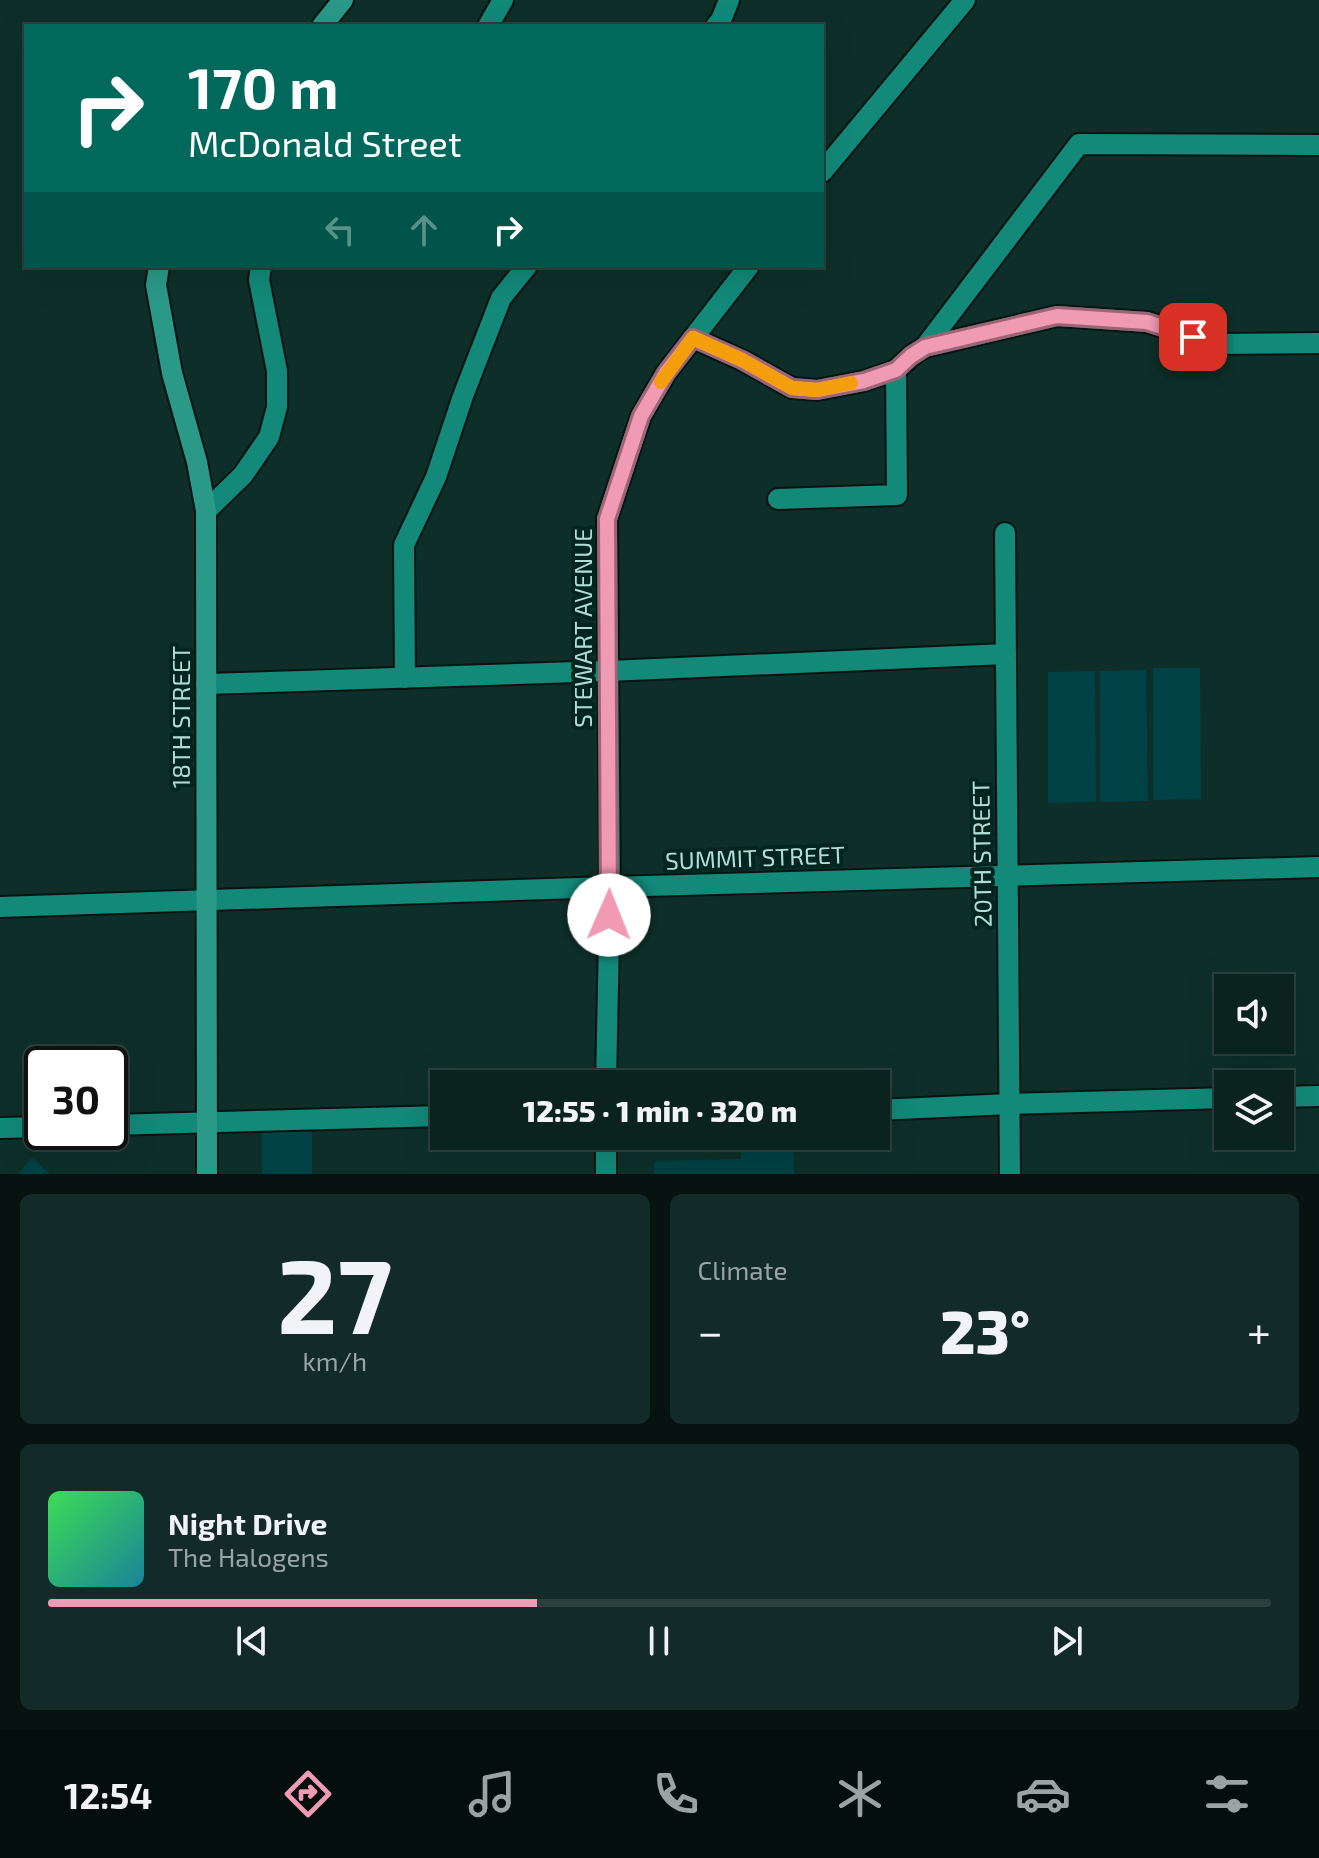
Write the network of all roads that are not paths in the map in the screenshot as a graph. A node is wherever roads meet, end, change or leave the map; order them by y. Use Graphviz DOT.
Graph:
graph roads {
  1 [pos="343,0"];
  2 [pos="503,0"];
  3 [pos="729,0"];
  4 [pos="965,0"];
  5 [pos="324,24"];
  6 [pos="489,24"];
  7 [pos="718,24"];
  8 [pos="1319,145"];
  9 [pos="824,170"];
  10 [pos="159,268"];
  11 [pos="261,268"];
  12 [pos="525,268"];
  13 [pos="747,268"];
  14 [pos="693,338"];
  15 [pos="1319,343"];
  16 [pos="925,347"];
  17 [pos="896,370"];
  18 [pos="778,499"];
  19 [pos="206,511"];
  20 [pos="1005,533"];
  21 [pos="1006,654"];
  22 [pos="608,671"];
  23 [pos="405,678"];
  24 [pos="206,684"];
  25 [pos="1319,867"];
  26 [pos="1007,876"];
  27 [pos="610,887"];
  28 [pos="206,902"];
  29 [pos="0,907"];
  30 [pos="606,1070"];
  31 [pos="1319,1096"];
  32 [pos="1294,1097"];
  33 [pos="1214,1098"];
  34 [pos="1010,1104"];
  35 [pos="890,1109"];
  36 [pos="430,1116"];
  37 [pos="206,1123"];
  38 [pos="128,1125"];
  39 [pos="24,1127"];
  40 [pos="0,1128"];
  41 [pos="606,1150"];
  42 [pos="207,1174"];
  43 [pos="606,1174"];
  44 [pos="1010,1174"];
  1 -- 5 [label="main road"];
  2 -- 6 [label="street"];
  3 -- 7 [label="street"];
  4 -- 9 [label="street"];
  8 -- 16 [label="street"];
  10 -- 19 [label="main road, 18TH STREET"];
  11 -- 19 [label="street"];
  12 -- 23 [label="street"];
  13 -- 14 [label="street, STEWART AVENUE"];
  14 -- 17 [label="street"];
  14 -- 22 [label="street, STEWART AVENUE"];
  15 -- 16 [label="street"];
  16 -- 17 [label="street"];
  17 -- 18 [label="street"];
  19 -- 24 [label="main road, 18TH STREET"];
  20 -- 21 [label="street, 20TH STREET"];
  21 -- 22 [label="street"];
  21 -- 26 [label="street, 20TH STREET"];
  22 -- 23 [label="street"];
  22 -- 27 [label="street, STEWART AVENUE"];
  23 -- 24 [label="street"];
  24 -- 28 [label="main road, 18TH STREET"];
  25 -- 26 [label="street, SUMMIT STREET"];
  26 -- 27 [label="street, SUMMIT STREET"];
  26 -- 34 [label="street, 20TH STREET"];
  27 -- 28 [label="street, SUMMIT STREET"];
  27 -- 30 [label="street, STEWART AVENUE"];
  28 -- 29 [label="street, SUMMIT STREET"];
  28 -- 37 [label="main road, 18TH STREET"];
  31 -- 32 [label="street"];
  33 -- 34 [label="street"];
  34 -- 35 [label="street"];
  34 -- 44 [label="street, 20TH STREET"];
  36 -- 37 [label="street"];
  37 -- 38 [label="street"];
  37 -- 42 [label="main road, 18TH STREET"];
  39 -- 40 [label="street"];
  41 -- 43 [label="street"];
}
